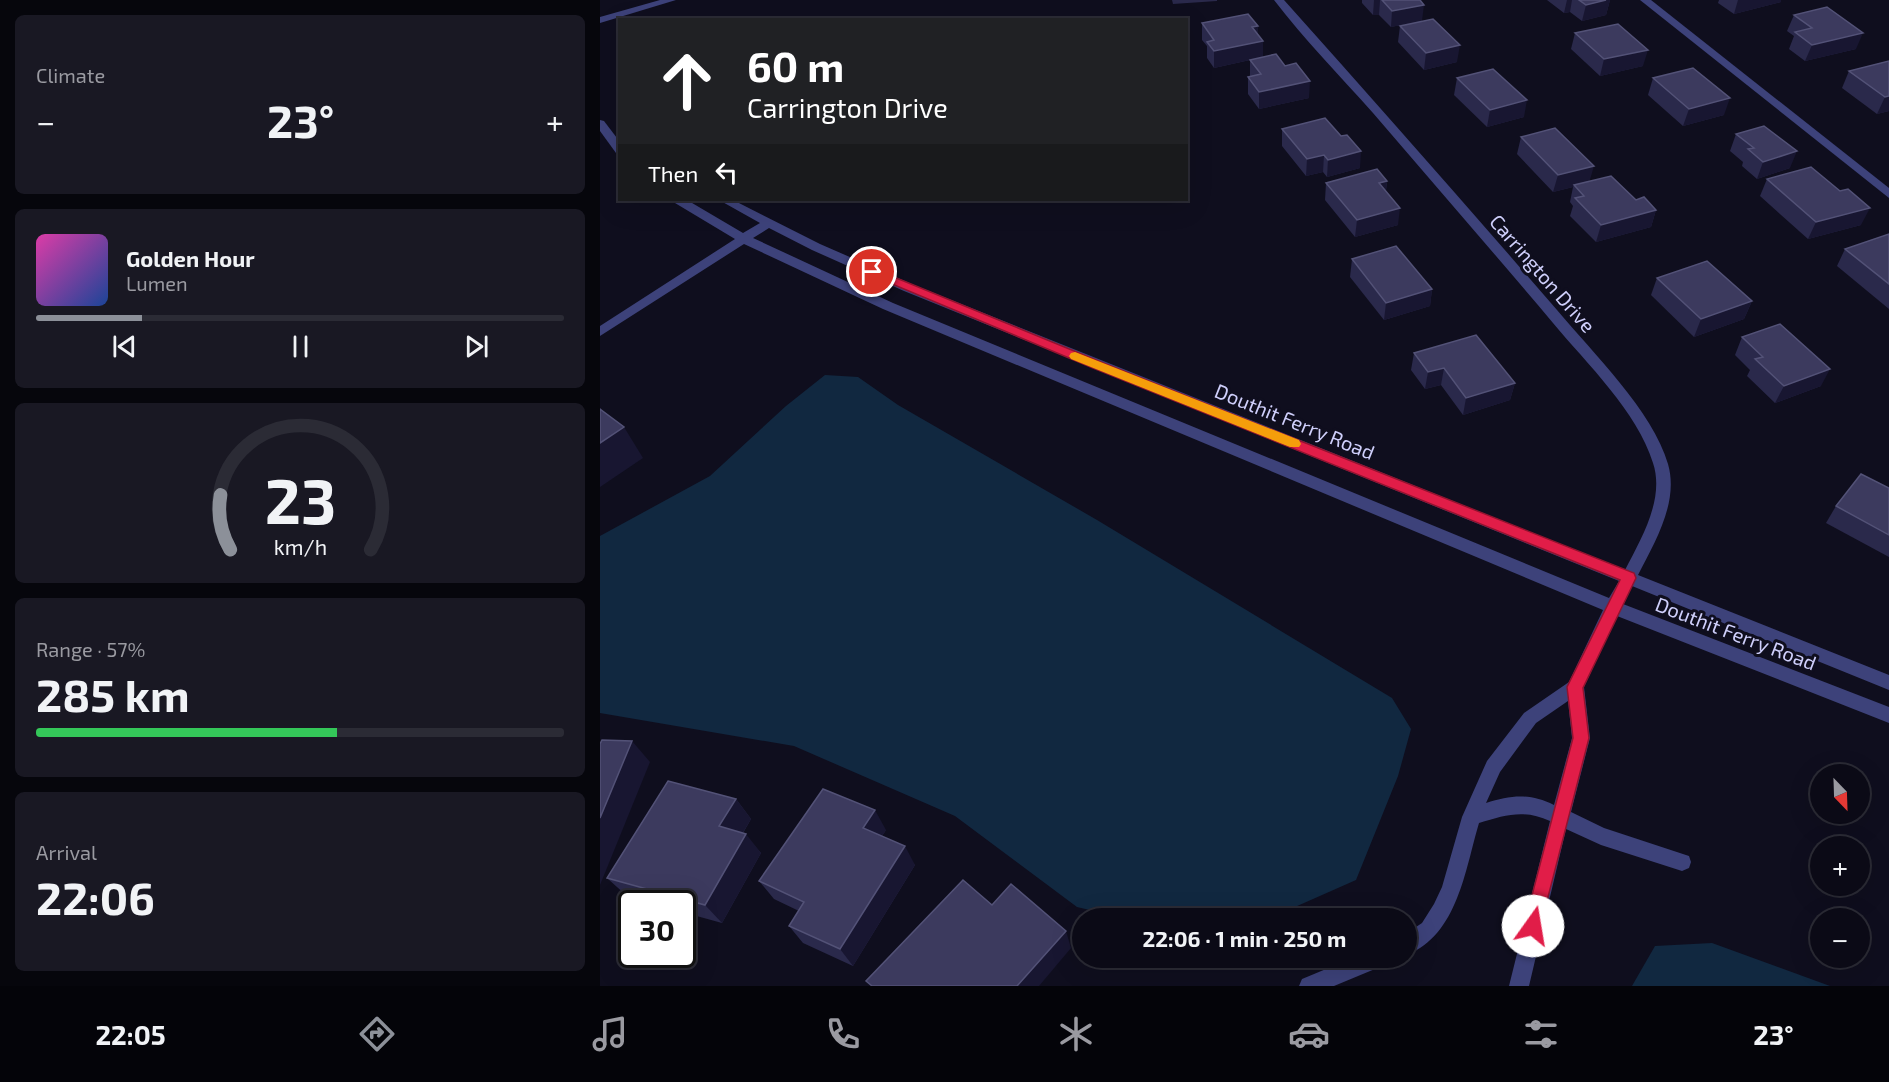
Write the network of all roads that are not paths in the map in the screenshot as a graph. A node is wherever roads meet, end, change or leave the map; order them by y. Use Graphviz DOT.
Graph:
graph roads {
  1 [pos="671,0"];
  2 [pos="1279,0"];
  3 [pos="1645,0"];
  4 [pos="600,20"];
  5 [pos="600,122"];
  6 [pos="618,131"];
  7 [pos="618,148"];
  8 [pos="1889,195"];
  9 [pos="681,201"];
  10 [pos="727,201"];
  11 [pos="768,223"];
  12 [pos="744,238"];
  13 [pos="600,333"];
  14 [pos="1629,578"];
  15 [pos="1613,607"];
  16 [pos="1889,683"];
  17 [pos="1575,687"];
  18 [pos="1889,715"];
  19 [pos="1471,817"];
  20 [pos="1561,818"];
  21 [pos="1683,862"];
  22 [pos="1417,938"];
  23 [pos="1353,968"];
  24 [pos="1309,986"];
  25 [pos="1519,986"];
  1 -- 4 [label="street"];
  2 -- 14 [label="street, Carrington Drive"];
  3 -- 8 [label="street"];
  5 -- 6 [label="street"];
  5 -- 7 [label="street"];
  9 -- 12 [label="street, Douthit Ferry Road"];
  10 -- 11 [label="street, Douthit Ferry Road"];
  11 -- 12 [label="street"];
  11 -- 14 [label="street, Douthit Ferry Road"];
  12 -- 13 [label="street"];
  12 -- 15 [label="street, Douthit Ferry Road"];
  14 -- 15 [label="street, Carrington Drive"];
  14 -- 16 [label="street, Douthit Ferry Road"];
  15 -- 17 [label="street, Carrington Drive"];
  15 -- 18 [label="street, Douthit Ferry Road"];
  17 -- 19 [label="street"];
  17 -- 20 [label="street"];
  19 -- 20 [label="street"];
  19 -- 22 [label="street"];
  20 -- 21 [label="street"];
  20 -- 25 [label="street"];
  23 -- 24 [label="street"];
}
